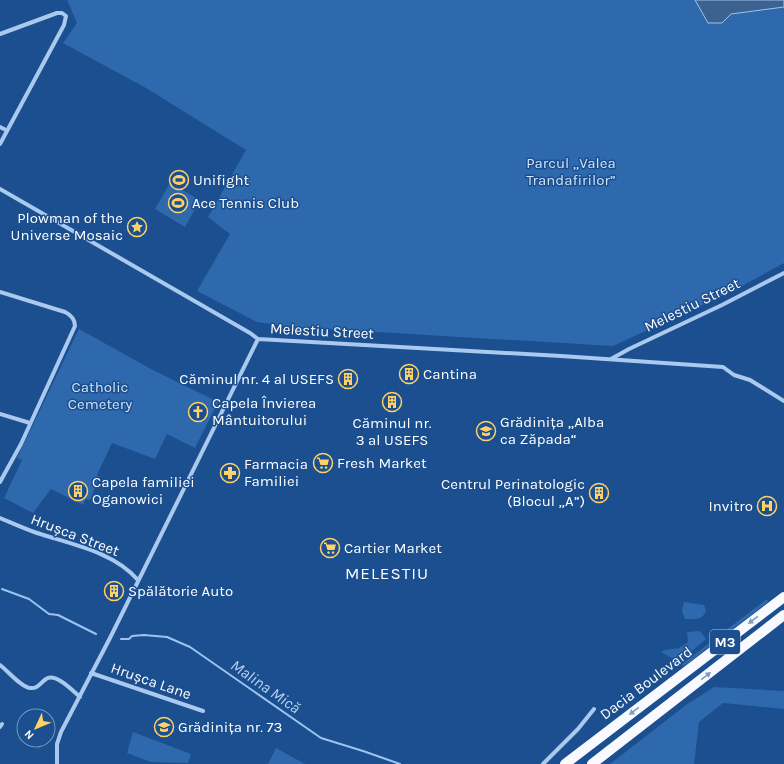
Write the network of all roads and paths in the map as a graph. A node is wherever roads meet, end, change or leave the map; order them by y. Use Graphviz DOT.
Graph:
graph roads {
  1 [pos="0,34"];
  2 [pos="0,127"];
  3 [pos="6,130"];
  4 [pos="0,144"];
  5 [pos="0,189"];
  6 [pos="784,273"];
  7 [pos="0,292"];
  8 [pos="258,339"];
  9 [pos="611,360"];
  10 [pos="784,401"];
  11 [pos="0,414"];
  12 [pos="30,423"];
  13 [pos="0,482"];
  14 [pos="0,518"];
  15 [pos="138,580"];
  16 [pos="784,597"];
  17 [pos="784,615"];
  18 [pos="1,666"];
  19 [pos="91,673"];
  20 [pos="80,697"];
  21 [pos="594,709"];
  22 [pos="203,711"];
  23 [pos="57,764"];
  24 [pos="543,764"];
  25 [pos="565,764"];
  26 [pos="592,764"];
  1 -- 3 [label="street"];
  2 -- 3 [label="street"];
  3 -- 4 [label="street"];
  5 -- 8 [label="street, Melestiu Street"];
  6 -- 9 [label="street, Melestiu Street"];
  7 -- 12 [label="street"];
  8 -- 9 [label="street, Melestiu Street"];
  8 -- 15 [label="street"];
  9 -- 10 [label="street, Melestiu Street"];
  11 -- 12 [label="street"];
  12 -- 13 [label="street"];
  14 -- 15 [label="street, Hrușca Street"];
  15 -- 19 [label="street"];
  16 -- 25 [label="highway, Dacia Boulevard / M3, one-way"];
  26 -- 17 [label="highway, Dacia Boulevard / M3, one-way"];
  18 -- 20 [label="street"];
  19 -- 20 [label="street"];
  19 -- 22 [label="street, Hrușca Lane"];
  20 -- 23 [label="street"];
  21 -- 24 [label="street"];
}
